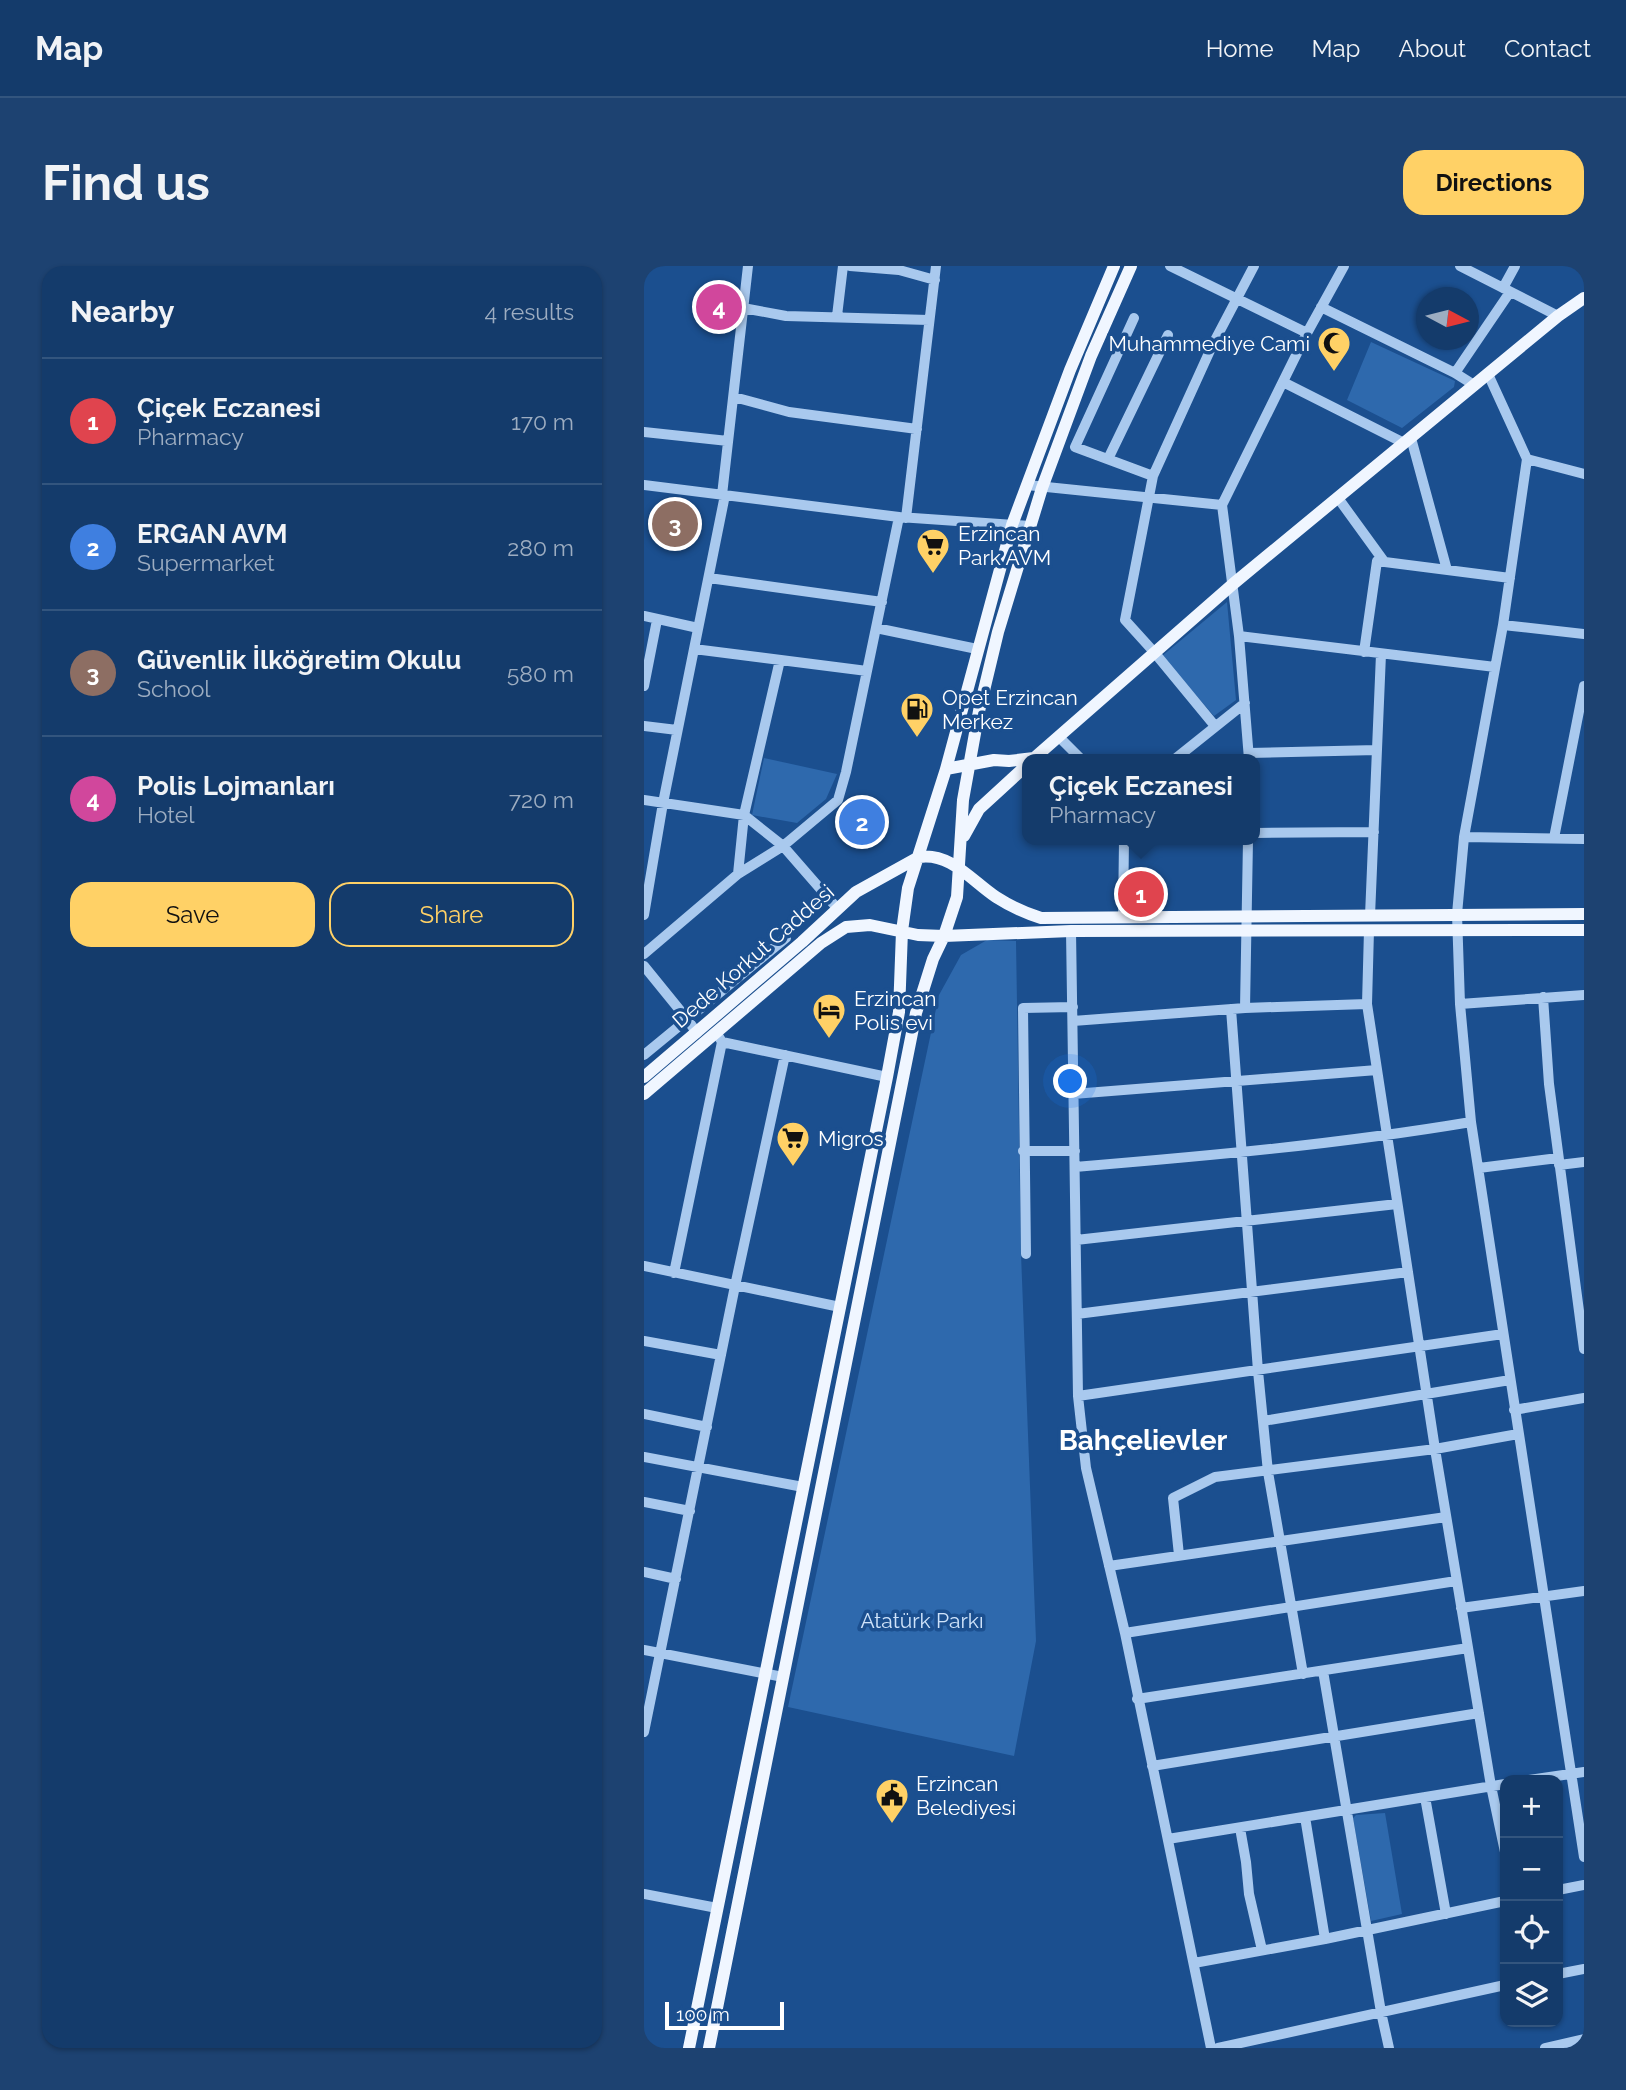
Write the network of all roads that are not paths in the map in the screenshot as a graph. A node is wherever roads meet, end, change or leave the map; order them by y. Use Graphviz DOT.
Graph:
graph roads {
  1 [pos="748,266"];
  2 [pos="843,266"];
  3 [pos="850,266"];
  4 [pos="936,266"];
  5 [pos="1114,266"];
  6 [pos="1131,266"];
  7 [pos="1170,266"];
  8 [pos="1254,266"];
  9 [pos="1344,266"];
  10 [pos="1460,266"];
  11 [pos="1515,266"];
  12 [pos="1477,270"];
  13 [pos="934,280"];
  14 [pos="1507,290"];
  15 [pos="1237,299"];
  16 [pos="1582,303"];
  17 [pos="743,307"];
  18 [pos="1321,307"];
  19 [pos="837,316"];
  20 [pos="1558,316"];
  21 [pos="1134,318"];
  22 [pos="929,320"];
  23 [pos="1307,333"];
  24 [pos="1168,335"];
  25 [pos="1455,373"];
  26 [pos="1488,373"];
  27 [pos="1283,382"];
  28 [pos="1474,385"];
  29 [pos="733,397"];
  30 [pos="917,429"];
  31 [pos="644,432"];
  32 [pos="1408,440"];
  33 [pos="728,442"];
  34 [pos="1527,459"];
  35 [pos="1108,460"];
  36 [pos="1584,474"];
  37 [pos="1153,476"];
  38 [pos="644,485"];
  39 [pos="1027,485"];
  40 [pos="1042,488"];
  41 [pos="724,495"];
  42 [pos="1148,496"];
  43 [pos="1338,498"];
  44 [pos="1222,505"];
  45 [pos="903,517"];
  46 [pos="1012,525"];
  47 [pos="1030,526"];
  48 [pos="1383,560"];
  49 [pos="1447,570"];
  50 [pos="709,578"];
  51 [pos="1510,578"];
  52 [pos="1233,584"];
  53 [pos="882,602"];
  54 [pos="644,616"];
  55 [pos="657,620"];
  56 [pos="1503,625"];
  57 [pos="698,628"];
  58 [pos="876,628"];
  59 [pos="1584,634"];
  60 [pos="1239,636"];
  61 [pos="694,649"];
  62 [pos="977,649"];
  63 [pos="1154,652"];
  64 [pos="1364,652"];
  65 [pos="1381,654"];
  66 [pos="780,660"];
  67 [pos="1496,667"];
  68 [pos="867,671"];
  69 [pos="644,686"];
  70 [pos="1584,687"];
  71 [pos="1245,703"];
  72 [pos="644,726"];
  73 [pos="1215,726"];
  74 [pos="677,730"];
  75 [pos="1059,737"];
  76 [pos="1377,750"];
  77 [pos="1040,754"];
  78 [pos="1076,754"];
  79 [pos="1181,754"];
  80 [pos="1249,754"];
  81 [pos="1260,755"];
  82 [pos="1022,761"];
  83 [pos="969,763"];
  84 [pos="946,769"];
  85 [pos="1022,770"];
  86 [pos="644,800"];
  87 [pos="663,803"];
  88 [pos="744,815"];
  89 [pos="1374,832"];
  90 [pos="1260,833"];
  91 [pos="1464,837"];
  92 [pos="1554,838"];
  93 [pos="1584,838"];
  94 [pos="962,839"];
  95 [pos="1124,845"];
  96 [pos="1248,845"];
  97 [pos="783,846"];
  98 [pos="919,857"];
  99 [pos="959,869"];
  100 [pos="738,874"];
  101 [pos="646,889"];
  102 [pos="837,908"];
  103 [pos="1457,914"];
  104 [pos="1584,914"];
  105 [pos="644,915"];
  106 [pos="1370,916"];
  107 [pos="1123,918"];
  108 [pos="1248,918"];
  109 [pos="1369,930"];
  110 [pos="1584,930"];
  111 [pos="902,931"];
  112 [pos="1071,931"];
  113 [pos="1457,931"];
  114 [pos="1247,932"];
  115 [pos="944,936"];
  116 [pos="786,938"];
  117 [pos="644,954"];
  118 [pos="644,966"];
  119 [pos="1584,995"];
  120 [pos="1543,998"];
  121 [pos="1367,1004"];
  122 [pos="1460,1004"];
  123 [pos="1073,1007"];
  124 [pos="1245,1008"];
  125 [pos="1231,1009"];
  126 [pos="687,1018"];
  127 [pos="1073,1021"];
  128 [pos="697,1033"];
  129 [pos="720,1038"];
  130 [pos="644,1055"];
  131 [pos="785,1055"];
  132 [pos="1377,1070"];
  133 [pos="644,1077"];
  134 [pos="887,1077"];
  135 [pos="1237,1082"];
  136 [pos="644,1094"];
  137 [pos="1073,1094"];
  138 [pos="1471,1122"];
  139 [pos="1387,1136"];
  140 [pos="1023,1151"];
  141 [pos="1075,1152"];
  142 [pos="1242,1153"];
  143 [pos="1559,1161"];
  144 [pos="1584,1162"];
  145 [pos="1075,1167"];
  146 [pos="1479,1168"];
  147 [pos="1397,1204"];
  148 [pos="1248,1221"];
  149 [pos="1076,1240"];
  150 [pos="1026,1254"];
  151 [pos="644,1266"];
  152 [pos="1408,1272"];
  153 [pos="674,1273"];
  154 [pos="735,1286"];
  155 [pos="1252,1292"];
  156 [pos="840,1307"];
  157 [pos="1077,1314"];
  158 [pos="1503,1334"];
  159 [pos="644,1341"];
  160 [pos="1583,1343"];
  161 [pos="1419,1345"];
  162 [pos="722,1355"];
  163 [pos="1258,1371"];
  164 [pos="1510,1380"];
  165 [pos="1426,1395"];
  166 [pos="1078,1396"];
  167 [pos="1584,1398"];
  168 [pos="1514,1410"];
  169 [pos="644,1414"];
  170 [pos="1263,1421"];
  171 [pos="707,1427"];
  172 [pos="1518,1434"];
  173 [pos="1434,1449"];
  174 [pos="644,1457"];
  175 [pos="699,1468"];
  176 [pos="1268,1472"];
  177 [pos="803,1487"];
  178 [pos="644,1502"];
  179 [pos="690,1511"];
  180 [pos="1446,1517"];
  181 [pos="1281,1541"];
  182 [pos="1179,1555"];
  183 [pos="1109,1566"];
  184 [pos="644,1572"];
  185 [pos="676,1579"];
  186 [pos="1456,1581"];
  187 [pos="1584,1591"];
  188 [pos="1544,1597"];
  189 [pos="1292,1606"];
  190 [pos="1461,1608"];
  191 [pos="1125,1633"];
  192 [pos="1468,1648"];
  193 [pos="644,1650"];
  194 [pos="661,1654"];
  195 [pos="1324,1671"];
  196 [pos="765,1673"];
  197 [pos="1303,1674"];
  198 [pos="783,1677"];
  199 [pos="1138,1699"];
  200 [pos="1479,1713"];
  201 [pos="644,1732"];
  202 [pos="1335,1735"];
  203 [pos="1152,1766"];
  204 [pos="1584,1772"];
  205 [pos="1571,1774"];
  206 [pos="1563,1775"];
  207 [pos="1500,1785"];
  208 [pos="1491,1786"];
  209 [pos="1425,1797"];
  210 [pos="1346,1811"];
  211 [pos="1305,1817"];
  212 [pos="1240,1828"];
  213 [pos="1502,1838"];
  214 [pos="1167,1839"];
  215 [pos="1584,1857"];
  216 [pos="1584,1885"];
  217 [pos="1563,1890"];
  218 [pos="644,1894"];
  219 [pos="1500,1902"];
  220 [pos="717,1908"];
  221 [pos="1446,1914"];
  222 [pos="1367,1930"];
  223 [pos="1325,1939"];
  224 [pos="1262,1950"];
  225 [pos="1195,1963"];
  226 [pos="1584,1969"];
  227 [pos="1563,1973"];
  228 [pos="1500,1986"];
  229 [pos="1381,2012"];
  230 [pos="1584,2039"];
  231 [pos="1261,2043"];
  232 [pos="689,2048"];
  233 [pos="709,2048"];
  234 [pos="1211,2048"];
  235 [pos="1218,2048"];
  236 [pos="1390,2048"];
  237 [pos="1545,2048"];
  1 -- 17 [label="street"];
  2 -- 19 [label="street"];
  3 -- 13 [label="street"];
  4 -- 13 [label="street"];
  5 -- 39 [label="main road"];
  6 -- 40 [label="main road"];
  7 -- 15 [label="street"];
  8 -- 15 [label="street"];
  9 -- 18 [label="street"];
  10 -- 12 [label="street"];
  11 -- 14 [label="street"];
  12 -- 14 [label="street"];
  13 -- 22 [label="street"];
  14 -- 20 [label="street"];
  14 -- 25 [label="street"];
  15 -- 23 [label="street"];
  15 -- 37 [label="street"];
  16 -- 20 [label="main road"];
  17 -- 19 [label="street"];
  17 -- 29 [label="street"];
  18 -- 23 [label="street"];
  18 -- 25 [label="street"];
  19 -- 22 [label="street"];
  20 -- 26 [label="main road"];
  21 -- 35 [label="street"];
  22 -- 30 [label="street"];
  23 -- 27 [label="street"];
  24 -- 35 [label="street"];
  25 -- 28 [label="street"];
  26 -- 28 [label="main road"];
  26 -- 34 [label="street"];
  27 -- 32 [label="street"];
  27 -- 44 [label="street"];
  28 -- 32 [label="main road"];
  29 -- 30 [label="street"];
  29 -- 33 [label="street"];
  30 -- 45 [label="street"];
  31 -- 33 [label="street"];
  32 -- 43 [label="main road"];
  32 -- 49 [label="street"];
  33 -- 41 [label="street"];
  34 -- 36 [label="street"];
  34 -- 51 [label="street"];
  35 -- 37 [label="street"];
  37 -- 42 [label="street"];
  38 -- 41 [label="street"];
  39 -- 40 [label="street"];
  39 -- 46 [label="main road"];
  40 -- 42 [label="street"];
  40 -- 47 [label="main road"];
  41 -- 45 [label="street"];
  41 -- 50 [label="street"];
  42 -- 44 [label="street"];
  42 -- 63 [label="street"];
  43 -- 48 [label="street"];
  43 -- 52 [label="main road"];
  44 -- 52 [label="street"];
  45 -- 46 [label="street"];
  45 -- 53 [label="street"];
  46 -- 47 [label="street"];
  46 -- 62 [label="main road"];
  47 -- 83 [label="main road"];
  48 -- 49 [label="street"];
  48 -- 64 [label="street"];
  49 -- 51 [label="street"];
  50 -- 53 [label="street"];
  50 -- 57 [label="street"];
  51 -- 56 [label="street"];
  52 -- 60 [label="street"];
  52 -- 63 [label="main road"];
  53 -- 58 [label="street"];
  54 -- 55 [label="street"];
  55 -- 57 [label="street"];
  55 -- 69 [label="street"];
  56 -- 59 [label="street"];
  56 -- 67 [label="street"];
  57 -- 61 [label="street"];
  58 -- 62 [label="street"];
  58 -- 68 [label="street"];
  60 -- 64 [label="street"];
  60 -- 71 [label="street"];
  61 -- 66 [label="street"];
  61 -- 74 [label="street"];
  62 -- 84 [label="main road"];
  63 -- 73 [label="street"];
  63 -- 75 [label="main road"];
  64 -- 65 [label="street"];
  65 -- 67 [label="street"];
  65 -- 76 [label="street"];
  66 -- 68 [label="street"];
  66 -- 88 [label="street"];
  67 -- 91 [label="street"];
  68 -- 97 [label="street"];
  70 -- 92 [label="street"];
  71 -- 73 [label="street"];
  71 -- 80 [label="street"];
  72 -- 74 [label="street"];
  73 -- 79 [label="street"];
  74 -- 87 [label="street"];
  75 -- 77 [label="main road"];
  75 -- 78 [label="street"];
  76 -- 81 [label="street"];
  76 -- 89 [label="street"];
  82 -- 83 [label="main road"];
  83 -- 84 [label="main road"];
  83 -- 94 [label="main road"];
  84 -- 98 [label="main road"];
  85 -- 94 [label="main road"];
  86 -- 87 [label="street"];
  87 -- 88 [label="street"];
  87 -- 101 [label="street"];
  88 -- 97 [label="street"];
  88 -- 100 [label="street"];
  89 -- 90 [label="street"];
  89 -- 106 [label="street"];
  91 -- 92 [label="street"];
  91 -- 103 [label="street"];
  92 -- 93 [label="street"];
  94 -- 99 [label="main road"];
  95 -- 107 [label="street"];
  96 -- 108 [label="street"];
  97 -- 100 [label="street"];
  97 -- 102 [label="street"];
  98 -- 99 [label="main road"];
  98 -- 102 [label="main road, Dede Korkut Caddesi"];
  98 -- 111 [label="main road"];
  99 -- 107 [label="main road"];
  99 -- 115 [label="main road"];
  100 -- 117 [label="street"];
  101 -- 105 [label="street"];
  102 -- 128 [label="main road, Dede Korkut Caddesi"];
  103 -- 104 [label="main road"];
  103 -- 106 [label="main road"];
  103 -- 113 [label="street"];
  106 -- 108 [label="main road"];
  107 -- 108 [label="main road"];
  108 -- 114 [label="street"];
  109 -- 113 [label="main road, Dede Korkut Caddesi"];
  109 -- 114 [label="main road, Dede Korkut Caddesi"];
  109 -- 121 [label="street"];
  110 -- 113 [label="main road, Dede Korkut Caddesi"];
  111 -- 115 [label="main road, Dede Korkut Caddesi"];
  111 -- 129 [label="main road, Dede Korkut Caddesi"];
  111 -- 134 [label="main road"];
  112 -- 114 [label="main road, Dede Korkut Caddesi"];
  112 -- 115 [label="main road, Dede Korkut Caddesi"];
  112 -- 123 [label="street"];
  113 -- 122 [label="street"];
  114 -- 124 [label="street"];
  115 -- 198 [label="main road"];
  116 -- 126 [label="street"];
  118 -- 126 [label="street"];
  119 -- 120 [label="street"];
  120 -- 122 [label="street"];
  120 -- 143 [label="street"];
  121 -- 124 [label="street"];
  121 -- 132 [label="street"];
  122 -- 138 [label="street"];
  123 -- 127 [label="street"];
  123 -- 140 [label="street"];
  124 -- 125 [label="street"];
  125 -- 127 [label="street"];
  125 -- 135 [label="street"];
  126 -- 128 [label="street"];
  126 -- 130 [label="street"];
  127 -- 137 [label="street"];
  128 -- 133 [label="main road, Dede Korkut Caddesi"];
  129 -- 131 [label="street"];
  129 -- 136 [label="main road, Dede Korkut Caddesi"];
  129 -- 153 [label="street"];
  131 -- 134 [label="street"];
  131 -- 154 [label="street"];
  132 -- 135 [label="street"];
  132 -- 139 [label="street"];
  134 -- 156 [label="main road"];
  135 -- 137 [label="street"];
  135 -- 142 [label="street"];
  137 -- 141 [label="street"];
  138 -- 139 [label="street"];
  138 -- 146 [label="street"];
  139 -- 142 [label="street"];
  139 -- 147 [label="street"];
  140 -- 141 [label="street"];
  140 -- 150 [label="street"];
  141 -- 145 [label="street"];
  142 -- 145 [label="street"];
  142 -- 148 [label="street"];
  143 -- 144 [label="street"];
  143 -- 146 [label="street"];
  143 -- 160 [label="street"];
  145 -- 149 [label="street"];
  146 -- 158 [label="street"];
  147 -- 148 [label="street"];
  147 -- 152 [label="street"];
  148 -- 149 [label="street"];
  148 -- 155 [label="street"];
  149 -- 157 [label="street"];
  151 -- 153 [label="street"];
  152 -- 155 [label="street"];
  152 -- 161 [label="street"];
  153 -- 154 [label="street"];
  154 -- 156 [label="street"];
  154 -- 162 [label="street"];
  155 -- 157 [label="street"];
  155 -- 163 [label="street"];
  156 -- 177 [label="main road"];
  157 -- 166 [label="street"];
  158 -- 161 [label="street"];
  158 -- 164 [label="street"];
  159 -- 162 [label="street"];
  161 -- 163 [label="street"];
  161 -- 165 [label="street"];
  162 -- 171 [label="street"];
  163 -- 166 [label="street"];
  163 -- 170 [label="street"];
  164 -- 165 [label="street"];
  164 -- 168 [label="street"];
  165 -- 170 [label="street"];
  165 -- 173 [label="street"];
  166 -- 183 [label="street"];
  167 -- 168 [label="street"];
  168 -- 172 [label="street"];
  169 -- 171 [label="street"];
  170 -- 176 [label="street"];
  171 -- 175 [label="street"];
  172 -- 173 [label="street"];
  172 -- 188 [label="street"];
  173 -- 176 [label="street"];
  173 -- 180 [label="street"];
  174 -- 175 [label="street"];
  175 -- 177 [label="street"];
  175 -- 179 [label="street"];
  176 -- 181 [label="street"];
  176 -- 182 [label="street"];
  177 -- 196 [label="main road"];
  178 -- 179 [label="street"];
  179 -- 185 [label="street"];
  180 -- 181 [label="street"];
  180 -- 186 [label="street"];
  181 -- 182 [label="street"];
  181 -- 189 [label="street"];
  182 -- 183 [label="street"];
  183 -- 191 [label="street"];
  184 -- 185 [label="street"];
  185 -- 194 [label="street"];
  186 -- 189 [label="street"];
  186 -- 190 [label="street"];
  187 -- 188 [label="street"];
  188 -- 190 [label="street"];
  188 -- 205 [label="street"];
  189 -- 191 [label="street"];
  189 -- 197 [label="street"];
  190 -- 192 [label="street"];
  191 -- 199 [label="street"];
  192 -- 195 [label="street"];
  192 -- 200 [label="street"];
  193 -- 194 [label="street"];
  194 -- 196 [label="street"];
  194 -- 201 [label="street"];
  195 -- 197 [label="street"];
  195 -- 202 [label="street"];
  196 -- 198 [label="street"];
  196 -- 220 [label="main road"];
  197 -- 199 [label="street"];
  198 -- 233 [label="main road"];
  199 -- 203 [label="street"];
  200 -- 202 [label="street"];
  200 -- 208 [label="street"];
  202 -- 203 [label="street"];
  202 -- 210 [label="street"];
  203 -- 214 [label="street"];
  204 -- 205 [label="street"];
  205 -- 206 [label="street"];
  205 -- 215 [label="street"];
  207 -- 208 [label="street"];
  208 -- 209 [label="street"];
  208 -- 213 [label="street"];
  209 -- 210 [label="street"];
  209 -- 221 [label="street"];
  210 -- 211 [label="street"];
  210 -- 222 [label="street"];
  211 -- 212 [label="street"];
  211 -- 223 [label="street"];
  212 -- 214 [label="street"];
  212 -- 224 [label="street"];
  214 -- 225 [label="street"];
  216 -- 217 [label="street"];
  218 -- 220 [label="street"];
  219 -- 221 [label="street"];
  220 -- 232 [label="main road"];
  221 -- 222 [label="street"];
  222 -- 223 [label="street"];
  222 -- 229 [label="street"];
  223 -- 224 [label="street"];
  224 -- 225 [label="street"];
  225 -- 234 [label="street"];
  226 -- 227 [label="street"];
  228 -- 229 [label="street"];
  229 -- 231 [label="street"];
  229 -- 236 [label="street"];
  230 -- 237 [label="street"];
  231 -- 235 [label="street"];
}
